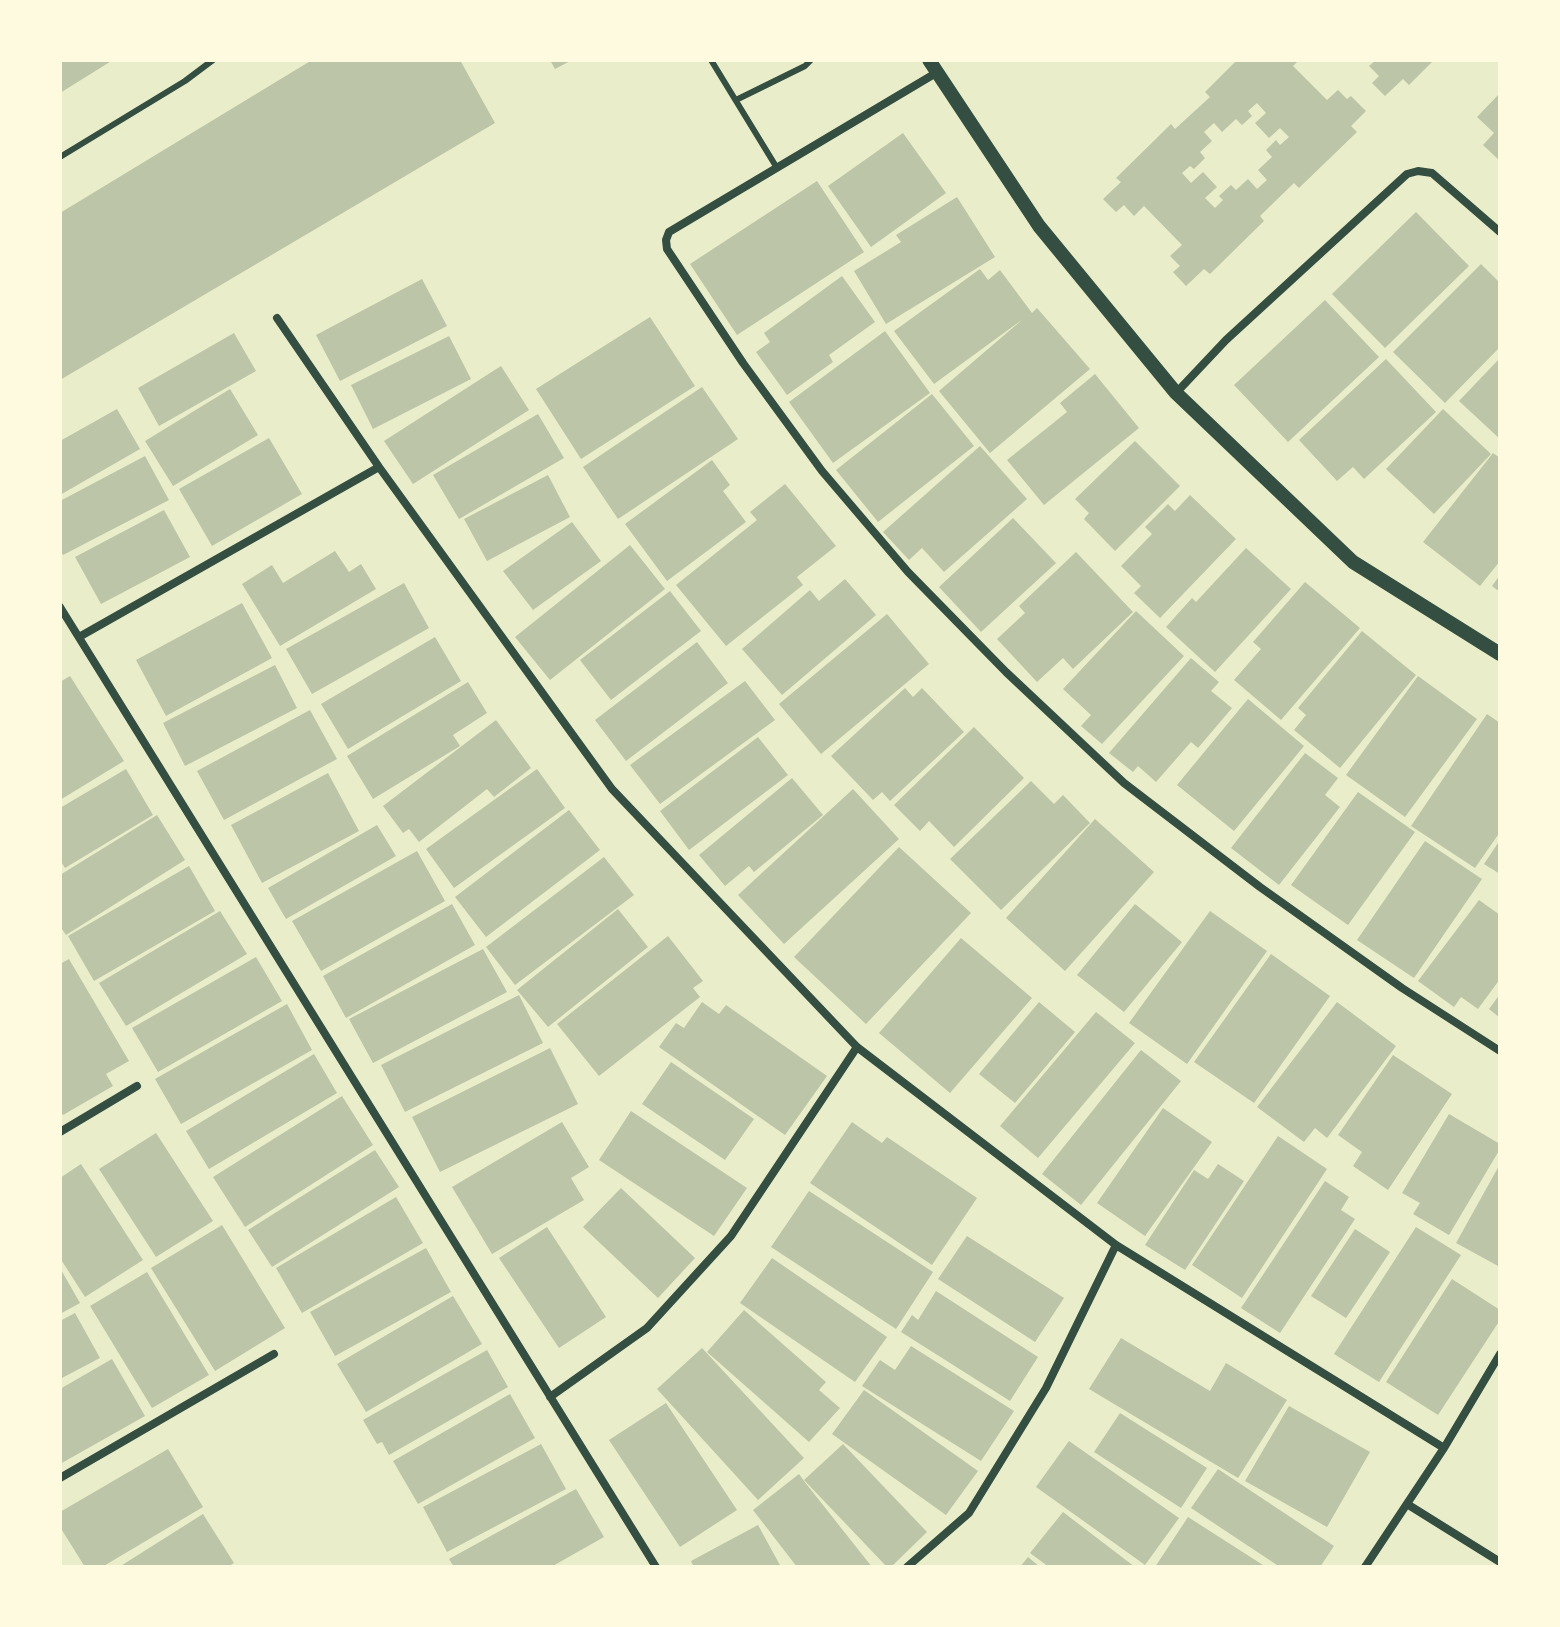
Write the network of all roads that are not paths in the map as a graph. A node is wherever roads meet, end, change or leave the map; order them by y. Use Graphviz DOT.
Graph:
graph roads {
  1 [pos="213,60"];
  2 [pos="711,60"];
  3 [pos="811,60"];
  4 [pos="933,66"];
  5 [pos="736,100"];
  6 [pos="60,157"];
  7 [pos="777,168"];
  8 [pos="1500,232"];
  9 [pos="277,318"];
  10 [pos="1176,393"];
  11 [pos="379,467"];
  12 [pos="60,607"];
  13 [pos="79,637"];
  14 [pos="1500,654"];
  15 [pos="857,1047"];
  16 [pos="1500,1051"];
  17 [pos="137,1086"];
  18 [pos="60,1132"];
  19 [pos="1116,1245"];
  20 [pos="274,1354"];
  21 [pos="1500,1354"];
  22 [pos="550,1397"];
  23 [pos="1444,1448"];
  24 [pos="60,1478"];
  25 [pos="1407,1504"];
  26 [pos="1500,1562"];
  27 [pos="656,1567"];
  28 [pos="907,1567"];
  29 [pos="1365,1567"];
  1 -- 6 [label="lane"];
  2 -- 5 [label="lane"];
  3 -- 5 [label="lane"];
  4 -- 7 [label="street"];
  4 -- 10 [label="street"];
  5 -- 7 [label="lane"];
  7 -- 16 [label="street"];
  8 -- 10 [label="street"];
  9 -- 11 [label="street"];
  10 -- 14 [label="street"];
  11 -- 13 [label="street"];
  11 -- 15 [label="street"];
  12 -- 13 [label="street"];
  13 -- 22 [label="street"];
  15 -- 19 [label="street"];
  15 -- 22 [label="street"];
  17 -- 18 [label="street"];
  19 -- 23 [label="street"];
  19 -- 28 [label="street"];
  20 -- 24 [label="street"];
  21 -- 23 [label="street"];
  22 -- 27 [label="street"];
  23 -- 25 [label="street"];
  25 -- 26 [label="street"];
  25 -- 29 [label="street"];
}
